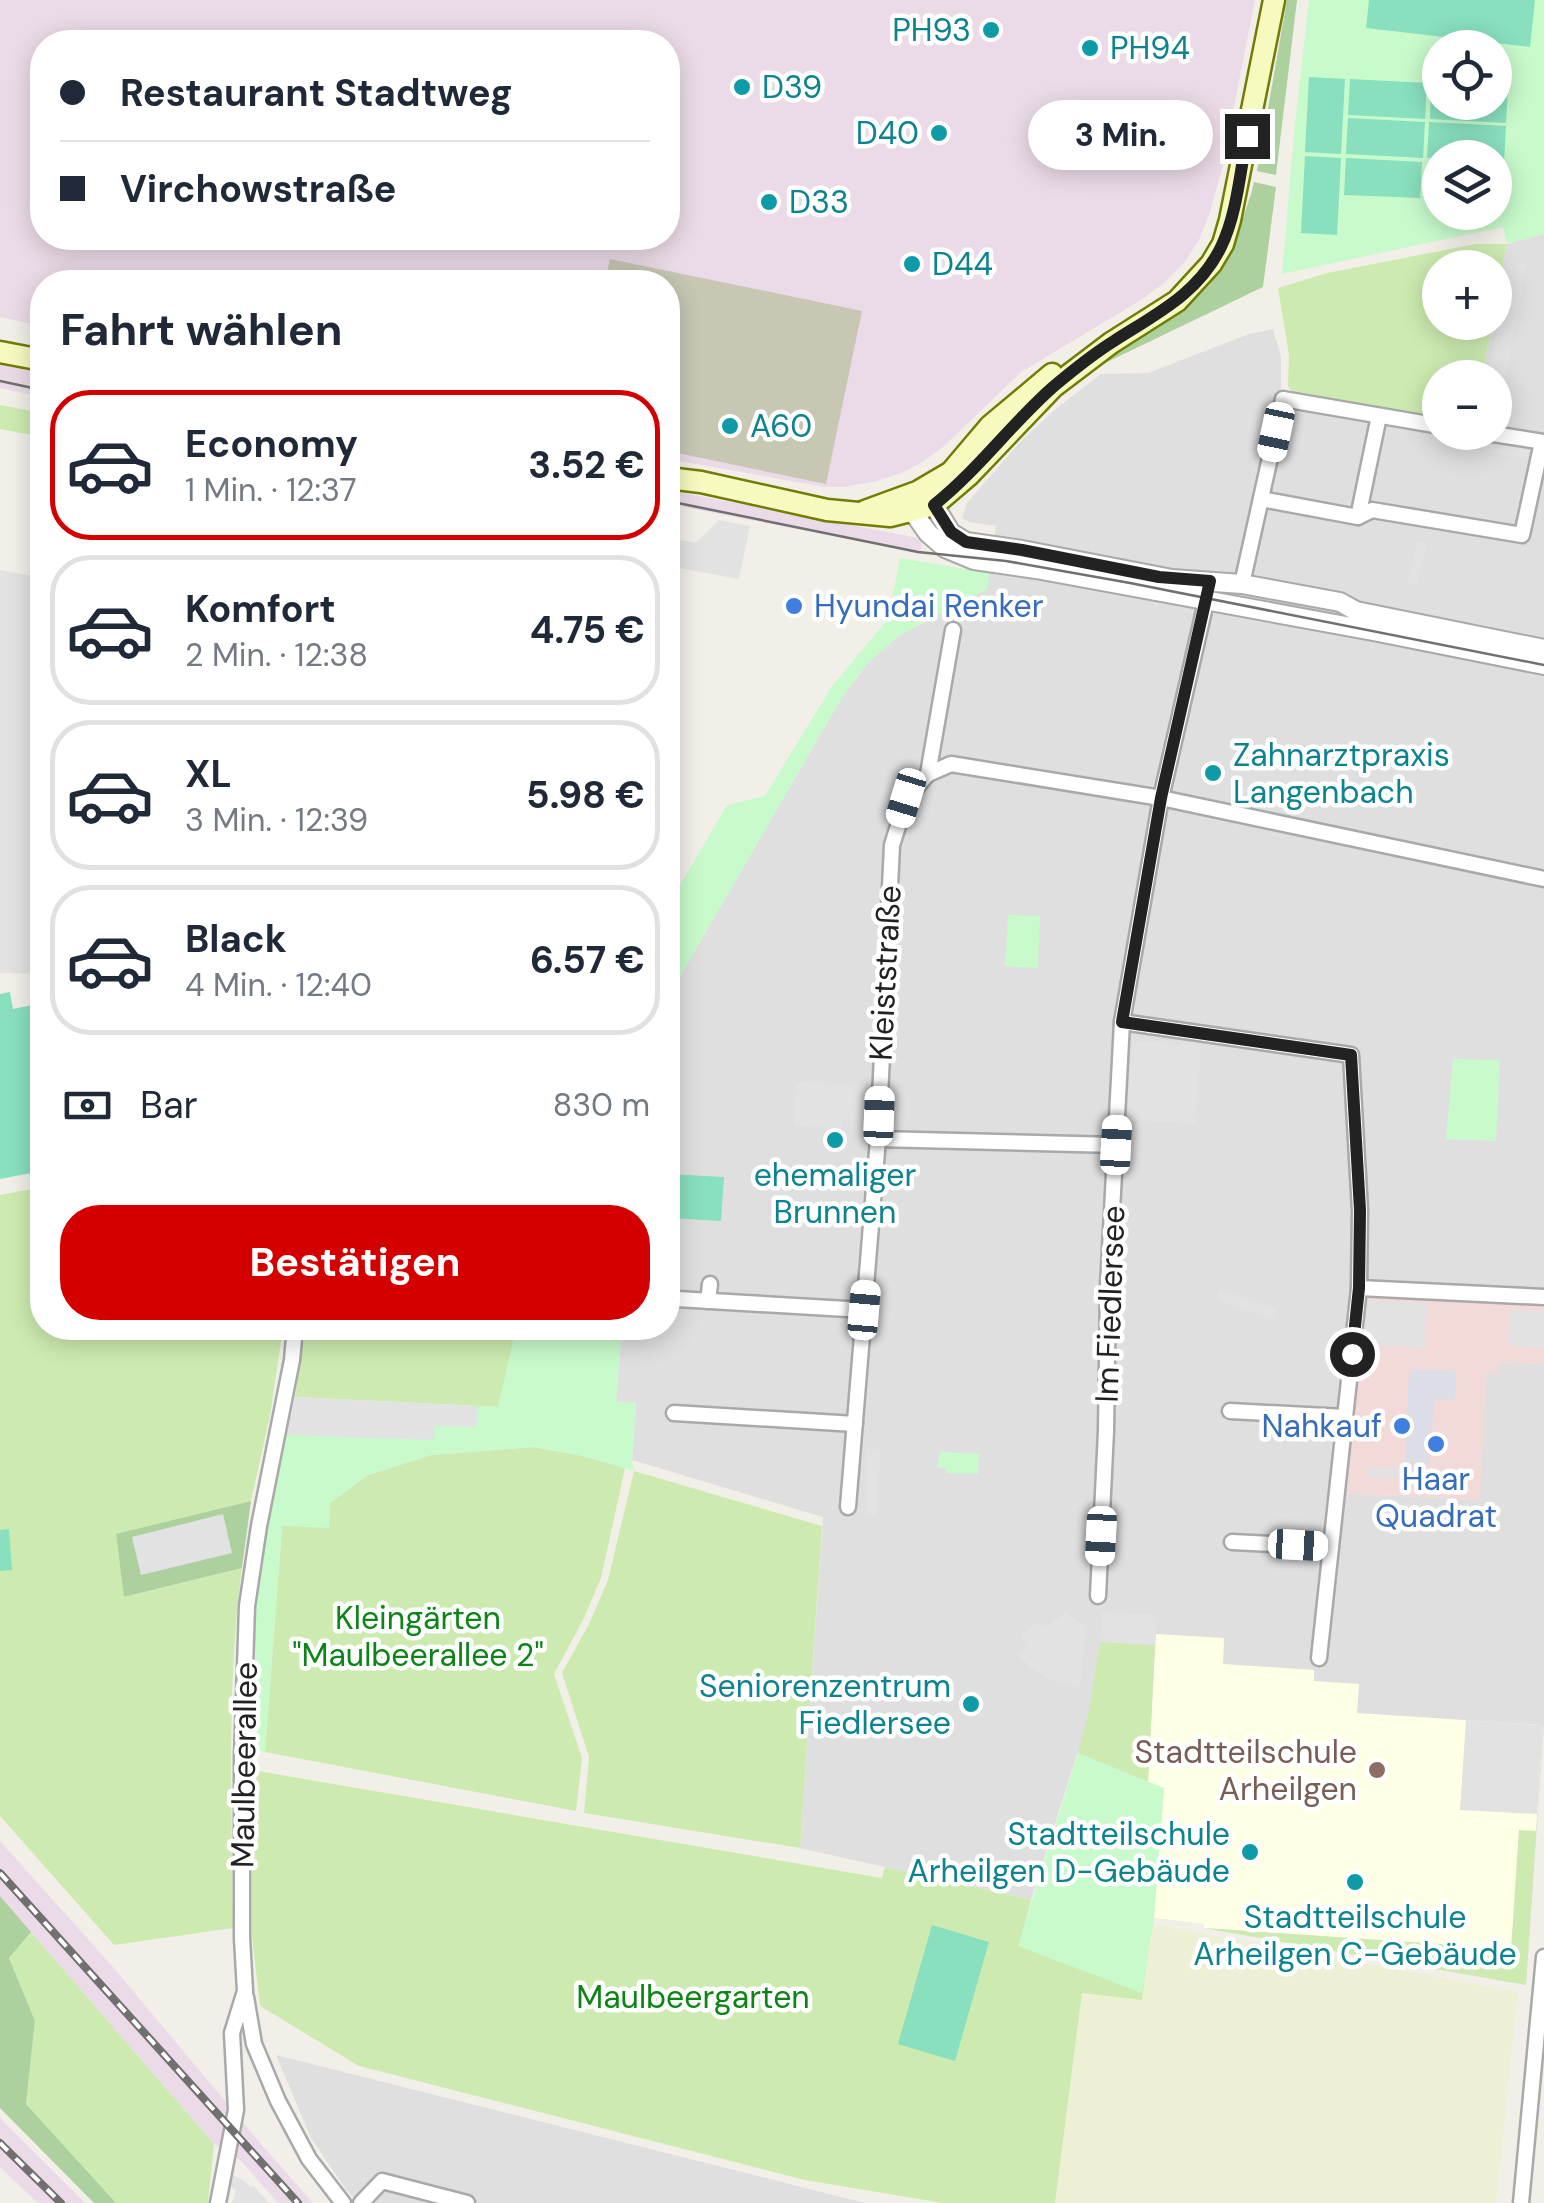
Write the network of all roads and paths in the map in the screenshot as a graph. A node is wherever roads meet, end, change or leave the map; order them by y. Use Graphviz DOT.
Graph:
graph roads {
  1 [pos="1274,0"];
  2 [pos="0,352"];
  3 [pos="30,358"];
  4 [pos="1379,416"];
  5 [pos="1422,423"];
  6 [pos="1512,437"];
  7 [pos="1543,442"];
  8 [pos="680,480"];
  9 [pos="1261,500"];
  10 [pos="921,503"];
  11 [pos="1358,517"];
  12 [pos="1210,581"];
  13 [pos="1242,584"];
  14 [pos="1206,602"];
  15 [pos="953,630"];
  16 [pos="1544,649"];
  17 [pos="1544,665"];
  18 [pos="928,774"];
  19 [pos="1161,798"];
  20 [pos="1544,879"];
  21 [pos="1122,1022"];
  22 [pos="878,1139"];
  23 [pos="1116,1145"];
  24 [pos="710,1284"];
  25 [pos="1359,1288"];
  26 [pos="1544,1297"];
  27 [pos="680,1299"];
  28 [pos="708,1300"];
  29 [pos="864,1310"];
  30 [pos="294,1340"];
  31 [pos="1230,1412"];
  32 [pos="674,1413"];
  33 [pos="1345,1416"];
  34 [pos="854,1424"];
  35 [pos="848,1507"];
  36 [pos="1232,1542"];
  37 [pos="1331,1547"];
  38 [pos="1098,1596"];
  39 [pos="1319,1658"];
  40 [pos="1544,1956"];
  41 [pos="245,1991"];
  42 [pos="218,2203"];
  43 [pos="343,2203"];
  44 [pos="360,2203"];
  45 [pos="467,2203"];
  46 [pos="1521,2203"];
  1 -- 10 [label="main road"];
  2 -- 3 [label="main road"];
  4 -- 5 [label="street"];
  4 -- 9 [label="street"];
  4 -- 11 [label="street"];
  6 -- 7 [label="street"];
  7 -- 11 [label="street"];
  8 -- 10 [label="main road"];
  9 -- 11 [label="street"];
  9 -- 13 [label="street"];
  10 -- 12 [label="street"];
  10 -- 14 [label="street"];
  12 -- 13 [label="street"];
  12 -- 14 [label="street"];
  13 -- 16 [label="street"];
  14 -- 17 [label="street"];
  14 -- 19 [label="street, Im Fiedlersee"];
  15 -- 18 [label="street, Kleiststraße"];
  18 -- 19 [label="street"];
  18 -- 22 [label="street, Kleiststraße"];
  19 -- 20 [label="street"];
  19 -- 21 [label="street, Im Fiedlersee"];
  21 -- 23 [label="street, Im Fiedlersee"];
  21 -- 25 [label="street"];
  22 -- 23 [label="street"];
  22 -- 29 [label="street, Kleiststraße"];
  23 -- 38 [label="street, Im Fiedlersee"];
  24 -- 28 [label="street"];
  25 -- 26 [label="street"];
  25 -- 33 [label="street"];
  27 -- 28 [label="street"];
  28 -- 29 [label="street"];
  29 -- 34 [label="street, Kleiststraße"];
  30 -- 41 [label="street, Maulbeerallee"];
  31 -- 33 [label="street"];
  32 -- 34 [label="street"];
  33 -- 37 [label="street"];
  34 -- 35 [label="street, Kleiststraße"];
  36 -- 37 [label="street"];
  37 -- 39 [label="street"];
  40 -- 46 [label="street"];
  41 -- 42 [label="street, Maulbeerallee"];
  41 -- 43 [label="street"];
  44 -- 45 [label="street"];
}
